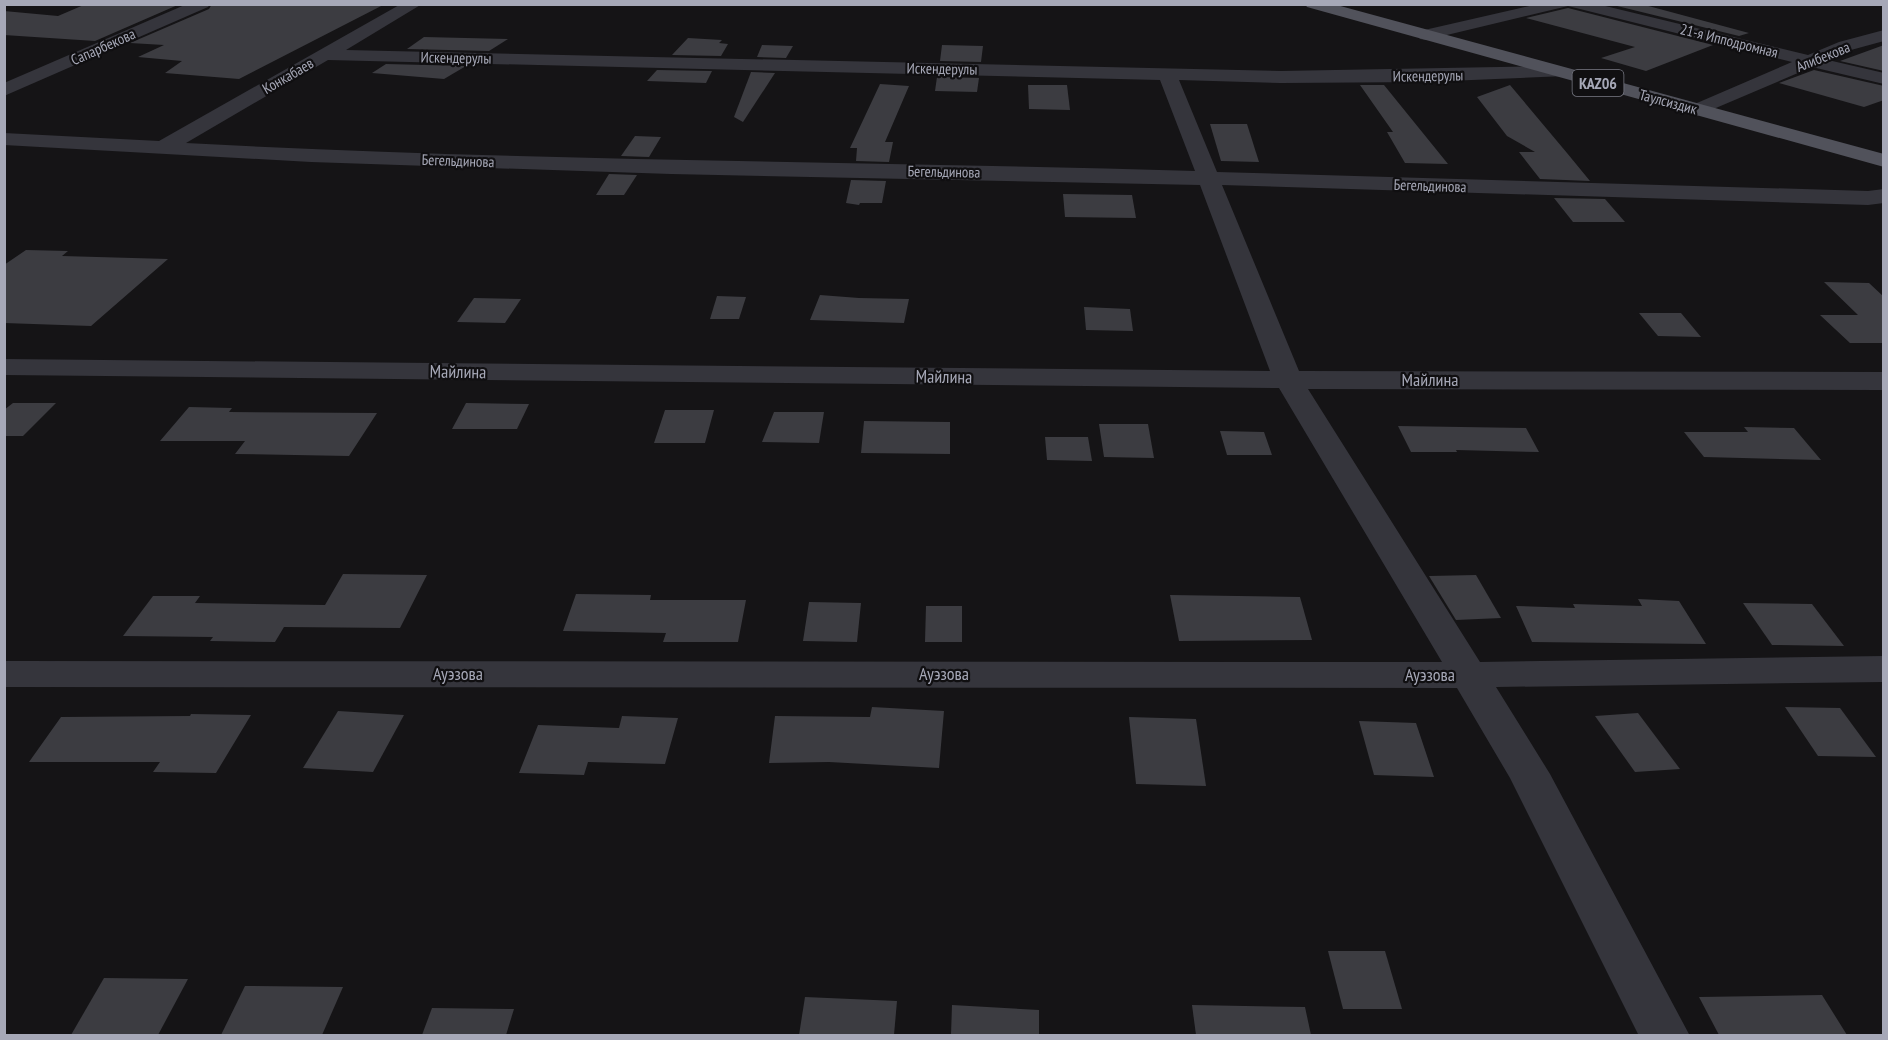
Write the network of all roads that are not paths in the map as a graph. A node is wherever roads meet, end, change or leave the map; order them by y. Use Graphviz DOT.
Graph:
graph roads {
  1 [pos="202,4"];
  2 [pos="414,4"];
  3 [pos="1313,4"];
  4 [pos="1562,4"];
  5 [pos="1575,4"];
  6 [pos="1884,34"];
  7 [pos="1426,35"];
  8 [pos="325,55"];
  9 [pos="1811,61"];
  10 [pos="1558,72"];
  11 [pos="1167,74"];
  12 [pos="1884,79"];
  13 [pos="4,90"];
  14 [pos="1697,110"];
  15 [pos="4,139"];
  16 [pos="162,148"];
  17 [pos="1884,161"];
  18 [pos="1208,178"];
  19 [pos="1884,196"];
  20 [pos="4,367"];
  21 [pos="1288,380"];
  22 [pos="1884,381"];
  23 [pos="1884,669"];
  24 [pos="4,674"];
  25 [pos="1469,675"];
  26 [pos="1665,1035"];
  1 -- 13 [label="street, Сапарбекова"];
  2 -- 8 [label="street, Конкабаев"];
  3 -- 7 [label="main road, Таулсиздик / KAZ06"];
  4 -- 7 [label="street"];
  5 -- 9 [label="street, 21-я Ипподромная"];
  6 -- 9 [label="street, Алибекова"];
  7 -- 10 [label="main road, Таулсиздик / KAZ06"];
  8 -- 11 [label="street, Искендерулы"];
  8 -- 16 [label="street, Конкабаев"];
  9 -- 12 [label="street, 21-я Ипподромная"];
  9 -- 14 [label="street, Алибекова"];
  10 -- 11 [label="street, Искендерулы"];
  10 -- 14 [label="main road, Таулсиздик / KAZ06"];
  11 -- 18 [label="street"];
  14 -- 17 [label="main road, Таулсиздик / KAZ06"];
  15 -- 16 [label="street, Бегельдинова"];
  16 -- 18 [label="street, Бегельдинова"];
  18 -- 19 [label="street, Бегельдинова"];
  18 -- 21 [label="street"];
  20 -- 21 [label="street, Майлина"];
  21 -- 22 [label="street, Майлина"];
  21 -- 25 [label="street"];
  23 -- 25 [label="street, Ауэзова"];
  24 -- 25 [label="street, Ауэзова"];
  25 -- 26 [label="street"];
}
